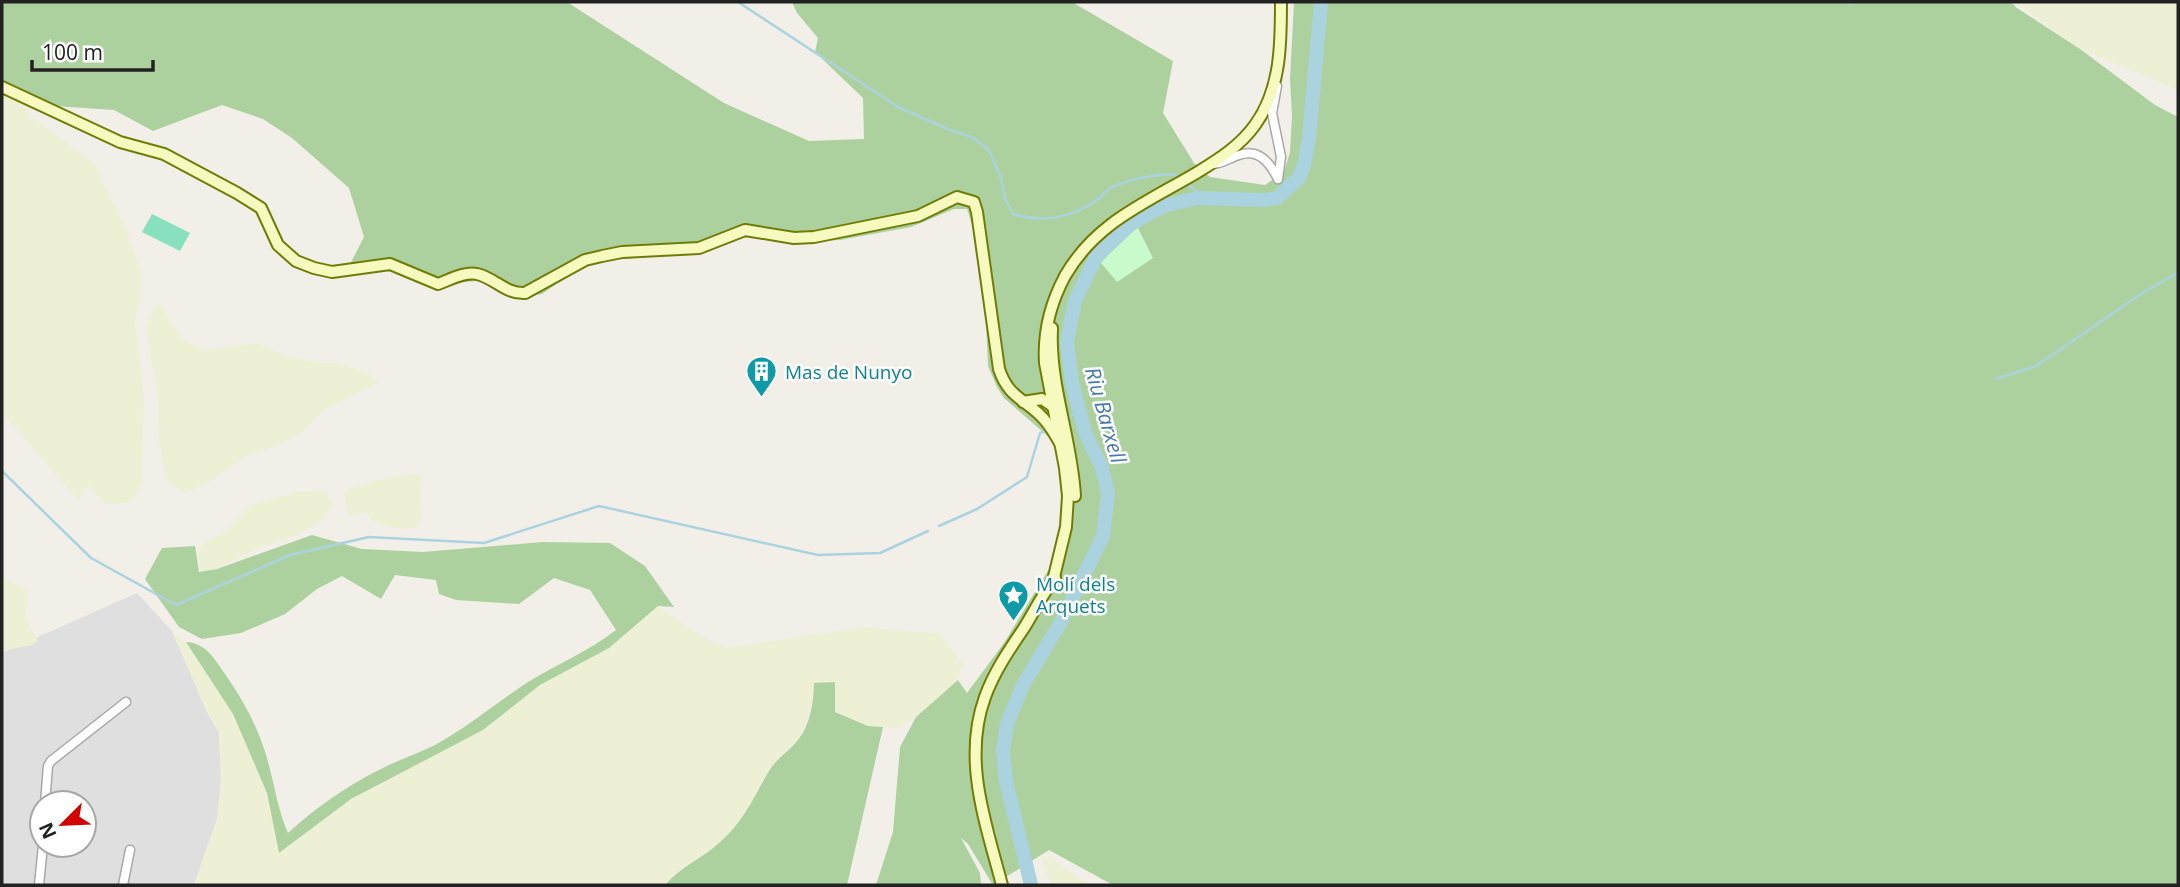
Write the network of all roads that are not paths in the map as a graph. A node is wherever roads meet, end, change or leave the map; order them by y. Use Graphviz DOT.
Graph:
graph roads {
  1 [pos="1282,2"];
  2 [pos="1276,74"];
  3 [pos="2,87"];
  4 [pos="1281,156"];
  5 [pos="1265,159"];
  6 [pos="1210,164"];
  7 [pos="1055,298"];
  8 [pos="1053,369"];
  9 [pos="1048,385"];
  10 [pos="1042,399"];
  11 [pos="1023,402"];
  12 [pos="1053,406"];
  13 [pos="1038,412"];
  14 [pos="1064,440"];
  15 [pos="126,702"];
  16 [pos="46,789"];
  17 [pos="130,850"];
  18 [pos="42,859"];
  19 [pos="39,885"];
  20 [pos="123,885"];
  21 [pos="1002,885"];
  1 -- 2 [label="street"];
  2 -- 4 [label="street"];
  2 -- 6 [label="street"];
  3 -- 11 [label="street"];
  4 -- 5 [label="street"];
  4 -- 5 [label="street"];
  5 -- 6 [label="street"];
  6 -- 7 [label="street"];
  7 -- 8 [label="street"];
  7 -- 9 [label="street"];
  8 -- 12 [label="street"];
  8 -- 14 [label="street"];
  9 -- 10 [label="street"];
  9 -- 12 [label="street"];
  10 -- 11 [label="street"];
  10 -- 12 [label="street"];
  11 -- 13 [label="street"];
  12 -- 13 [label="street"];
  12 -- 14 [label="street"];
  13 -- 14 [label="street"];
  14 -- 21 [label="street"];
  15 -- 16 [label="street"];
  17 -- 20 [label="street"];
  18 -- 19 [label="street"];
}
